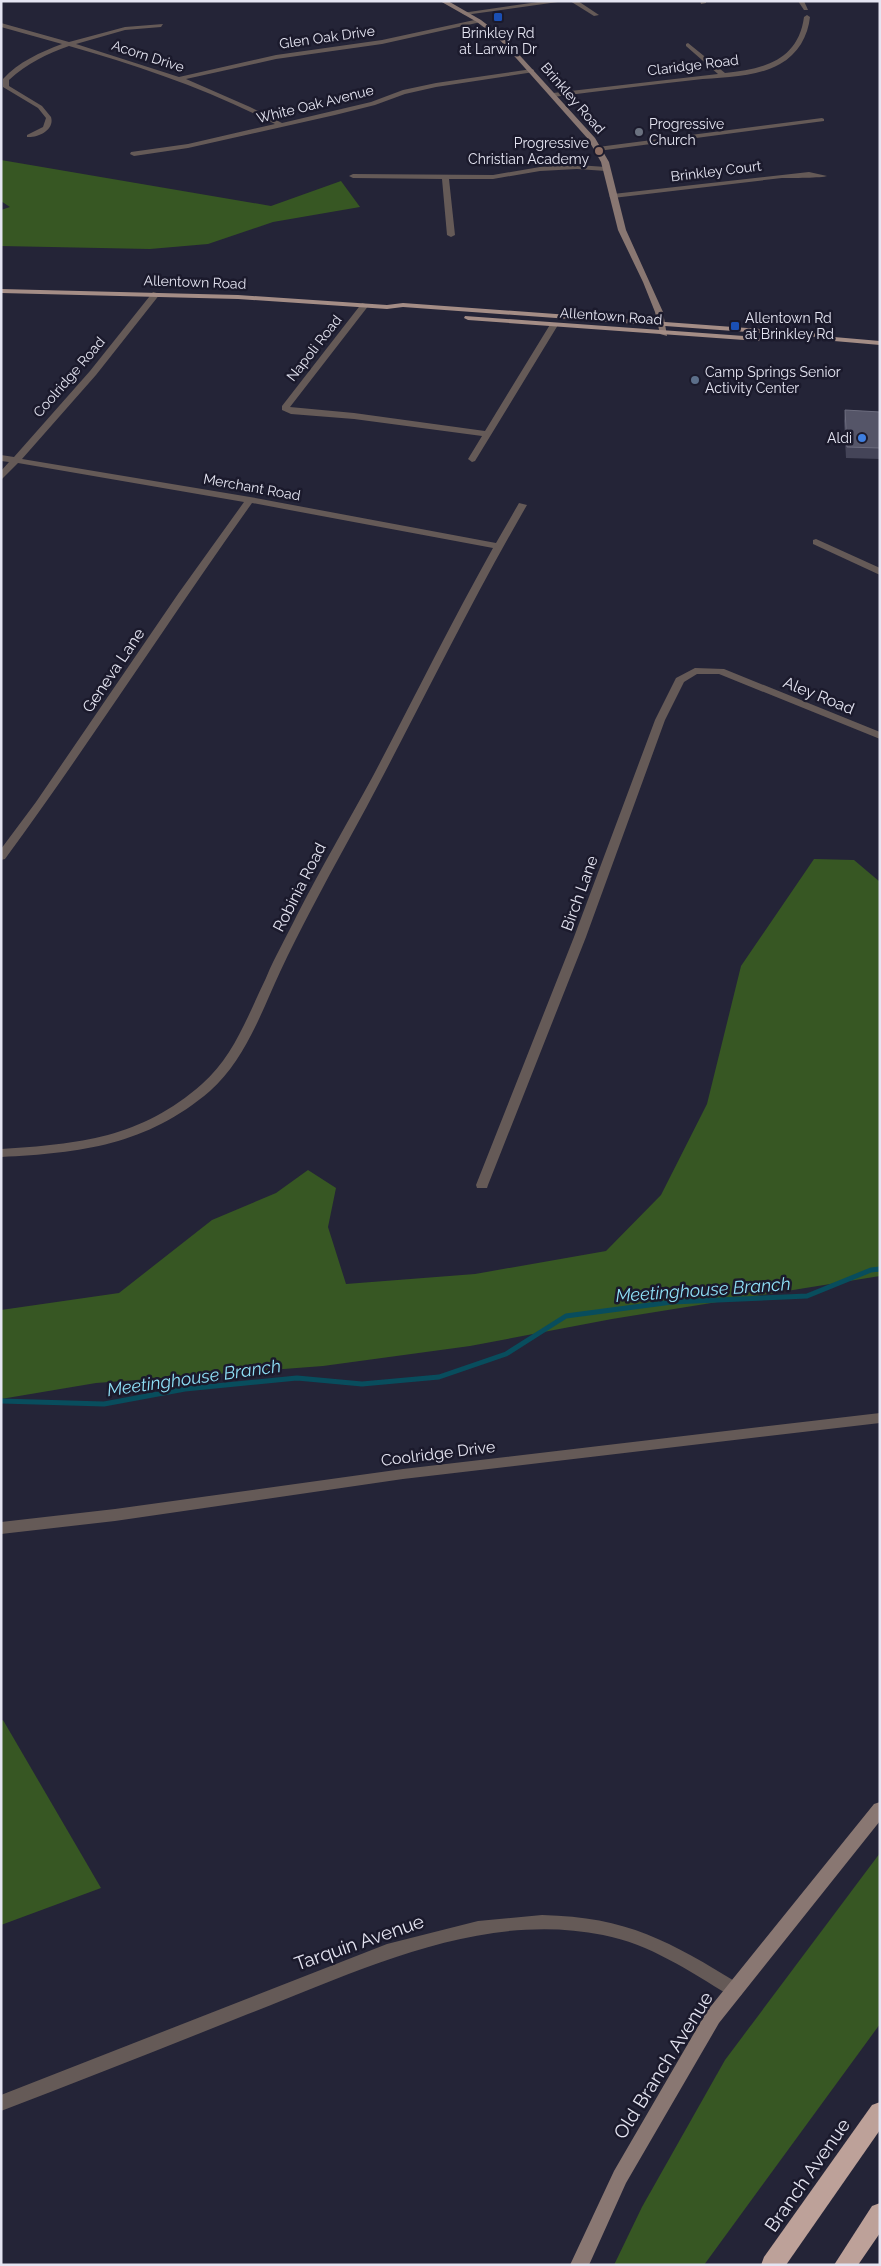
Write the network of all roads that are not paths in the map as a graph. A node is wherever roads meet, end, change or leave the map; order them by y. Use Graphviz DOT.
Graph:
graph roads {
  1 [pos="443,1"];
  2 [pos="562,1"];
  3 [pos="573,1"];
  4 [pos="801,1"];
  5 [pos="465,13"];
  6 [pos="596,15"];
  7 [pos="480,21"];
  8 [pos="1,25"];
  9 [pos="161,25"];
  10 [pos="70,44"];
  11 [pos="688,45"];
  12 [pos="532,71"];
  13 [pos="723,75"];
  14 [pos="178,79"];
  15 [pos="4,88"];
  16 [pos="554,95"];
  17 [pos="822,120"];
  18 [pos="281,125"];
  19 [pos="29,136"];
  20 [pos="598,149"];
  21 [pos="134,154"];
  22 [pos="606,169"];
  23 [pos="353,176"];
  24 [pos="445,176"];
  25 [pos="823,176"];
  26 [pos="613,196"];
  27 [pos="451,235"];
  28 [pos="1,291"];
  29 [pos="156,294"];
  30 [pos="365,305"];
  31 [pos="387,307"];
  32 [pos="663,324"];
  33 [pos="554,325"];
  34 [pos="664,334"];
  35 [pos="834,339"];
  36 [pos="880,343"];
  37 [pos="488,434"];
  38 [pos="1,458"];
  39 [pos="472,459"];
  40 [pos="16,460"];
  41 [pos="1,477"];
  42 [pos="250,500"];
  43 [pos="522,505"];
  44 [pos="816,542"];
  45 [pos="498,546"];
  46 [pos="880,572"];
  47 [pos="747,682"];
  48 [pos="880,736"];
  49 [pos="1,857"];
  50 [pos="1,1152"];
  51 [pos="482,1185"];
  52 [pos="880,1418"];
  53 [pos="1,1528"];
  54 [pos="880,1809"];
  55 [pos="735,1990"];
  56 [pos="1,2103"];
  57 [pos="880,2112"];
  58 [pos="880,2214"];
  59 [pos="579,2265"];
  60 [pos="772,2265"];
  61 [pos="845,2265"];
  1 -- 5 [label="main road, Brinkley Road"];
  2 -- 5 [label="street"];
  3 -- 6 [label="street"];
  4 -- 13 [label="street, Claridge Road"];
  5 -- 7 [label="main road, Brinkley Road"];
  7 -- 12 [label="main road, Brinkley Road"];
  7 -- 14 [label="street, Glen Oak Drive"];
  8 -- 10 [label="street, Acorn Drive"];
  9 -- 10 [label="street"];
  10 -- 14 [label="street, Acorn Drive"];
  10 -- 15 [label="street"];
  11 -- 13 [label="street"];
  12 -- 16 [label="main road, Brinkley Road"];
  12 -- 18 [label="street, White Oak Avenue"];
  13 -- 16 [label="street, Claridge Road"];
  14 -- 18 [label="street, Acorn Drive"];
  15 -- 19 [label="street"];
  16 -- 20 [label="main road, Brinkley Road"];
  17 -- 20 [label="street"];
  18 -- 21 [label="street, White Oak Avenue"];
  20 -- 22 [label="main road, Brinkley Road"];
  22 -- 24 [label="street"];
  22 -- 26 [label="main road, Brinkley Road"];
  23 -- 24 [label="street"];
  24 -- 27 [label="street"];
  25 -- 26 [label="street, Brinkley Court"];
  26 -- 32 [label="main road, Brinkley Road"];
  28 -- 29 [label="main road, Allentown Road"];
  29 -- 30 [label="main road, Allentown Road"];
  29 -- 40 [label="street, Coolridge Road"];
  30 -- 31 [label="main road, Allentown Road"];
  30 -- 37 [label="street, Napoli Road"];
  31 -- 32 [label="main road, Allentown Road"];
  31 -- 33 [label="main road, Allentown Road"];
  32 -- 34 [label="main road, Brinkley Road"];
  32 -- 35 [label="main road, Allentown Road"];
  33 -- 34 [label="main road, Allentown Road"];
  33 -- 37 [label="street"];
  34 -- 35 [label="main road, Allentown Road"];
  35 -- 36 [label="main road, Allentown Road"];
  37 -- 39 [label="street"];
  38 -- 40 [label="street, Merchant Road"];
  40 -- 41 [label="street, Coolridge Road"];
  40 -- 42 [label="street, Merchant Road"];
  42 -- 45 [label="street, Merchant Road"];
  42 -- 49 [label="street, Geneva Lane"];
  43 -- 45 [label="street, Robinia Road"];
  44 -- 46 [label="street"];
  45 -- 50 [label="street, Robinia Road"];
  47 -- 48 [label="street, Aley Road"];
  47 -- 51 [label="street, Birch Lane"];
  52 -- 53 [label="street, Coolridge Drive"];
  54 -- 55 [label="main road, Old Branch Avenue"];
  55 -- 56 [label="street, Tarquin Avenue"];
  55 -- 59 [label="main road, Old Branch Avenue"];
  57 -- 60 [label="highway, Branch Avenue"];
  58 -- 61 [label="highway"];
}
